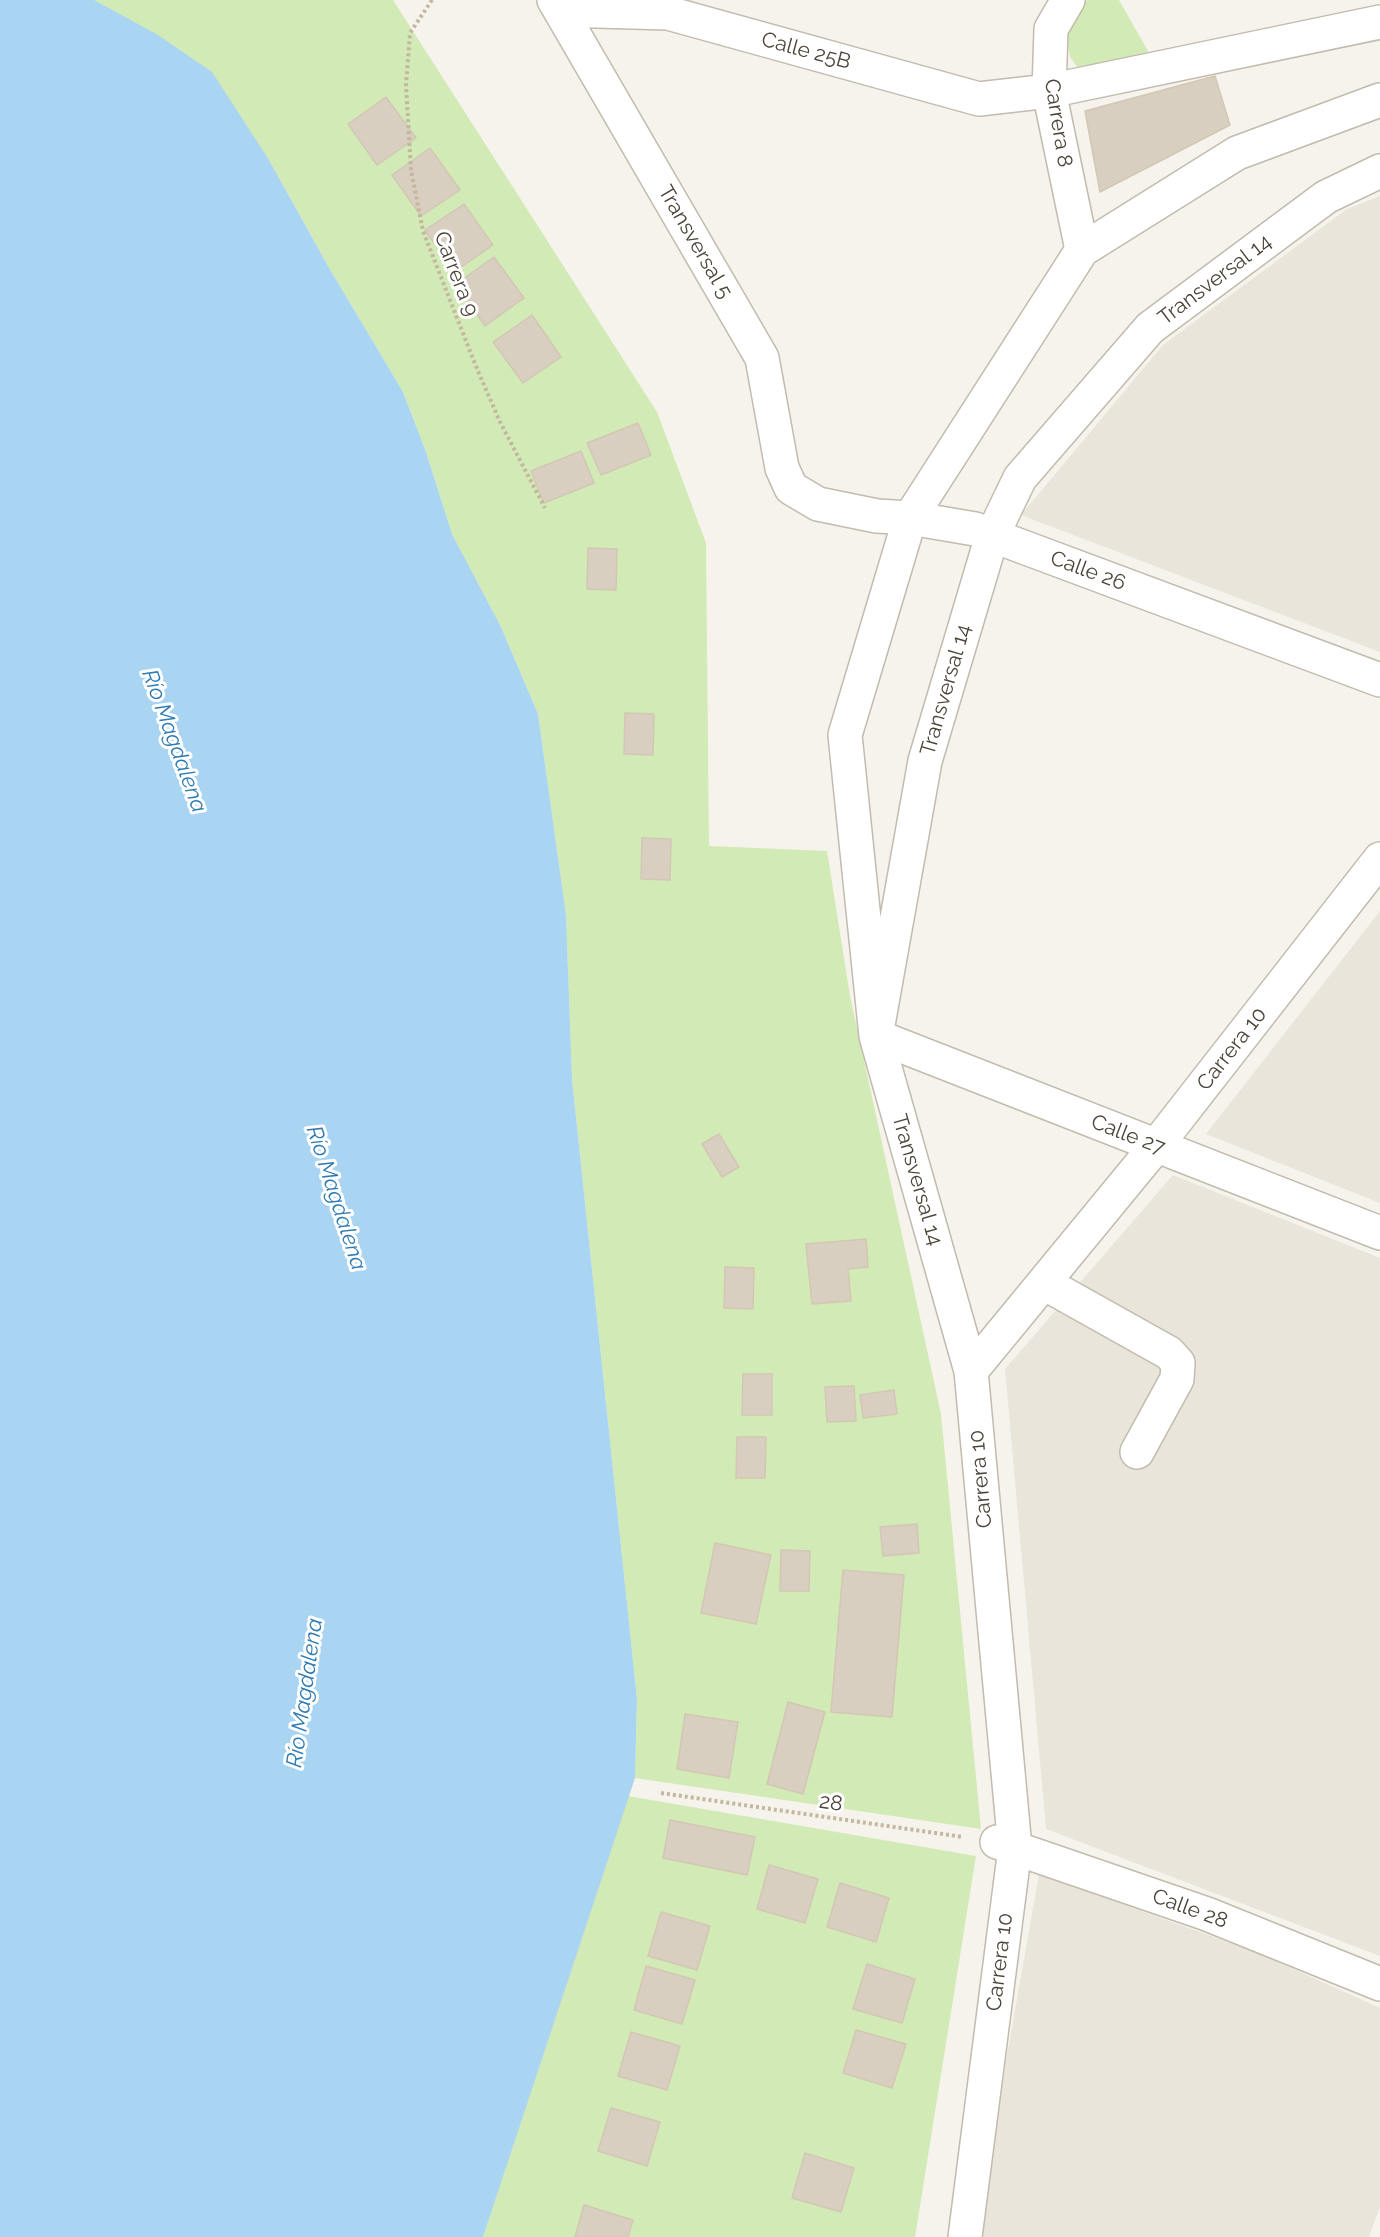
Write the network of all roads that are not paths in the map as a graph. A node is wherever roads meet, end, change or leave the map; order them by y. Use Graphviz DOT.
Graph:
graph roads {
  1 [pos="1068,0"];
  2 [pos="557,5"];
  3 [pos="672,7"];
  4 [pos="1380,22"];
  5 [pos="1049,90"];
  6 [pos="1380,100"];
  7 [pos="1380,171"];
  8 [pos="1082,250"];
  9 [pos="791,489"];
  10 [pos="910,518"];
  11 [pos="992,536"];
  12 [pos="1380,680"];
  13 [pos="1380,859"];
  14 [pos="876,1036"];
  15 [pos="1156,1146"];
  16 [pos="1380,1233"];
  17 [pos="1044,1283"];
  18 [pos="971,1371"];
  19 [pos="1137,1452"];
  20 [pos="1006,1845"];
  21 [pos="1380,1984"];
  22 [pos="965,2237"];
  1 -- 5 [label="street, Carrera 8"];
  2 -- 3 [label="street, Calle 25B"];
  2 -- 9 [label="street, Transversal 5"];
  3 -- 5 [label="street, Calle 25B"];
  4 -- 5 [label="street"];
  5 -- 8 [label="street, Carrera 8"];
  6 -- 8 [label="street"];
  7 -- 11 [label="street, Transversal 14"];
  8 -- 10 [label="street"];
  9 -- 10 [label="street, Calle 26"];
  10 -- 11 [label="street, Calle 26"];
  10 -- 14 [label="street"];
  11 -- 12 [label="street, Calle 26"];
  11 -- 14 [label="street, Transversal 14"];
  13 -- 15 [label="street, Carrera 10"];
  14 -- 15 [label="street, Calle 27"];
  14 -- 18 [label="street, Transversal 14"];
  15 -- 16 [label="street, Calle 27"];
  15 -- 17 [label="street, Carrera 10"];
  17 -- 18 [label="street, Carrera 10"];
  17 -- 19 [label="street"];
  18 -- 20 [label="street, Carrera 10"];
  20 -- 21 [label="street, Calle 28"];
  20 -- 22 [label="street, Carrera 10"];
}
